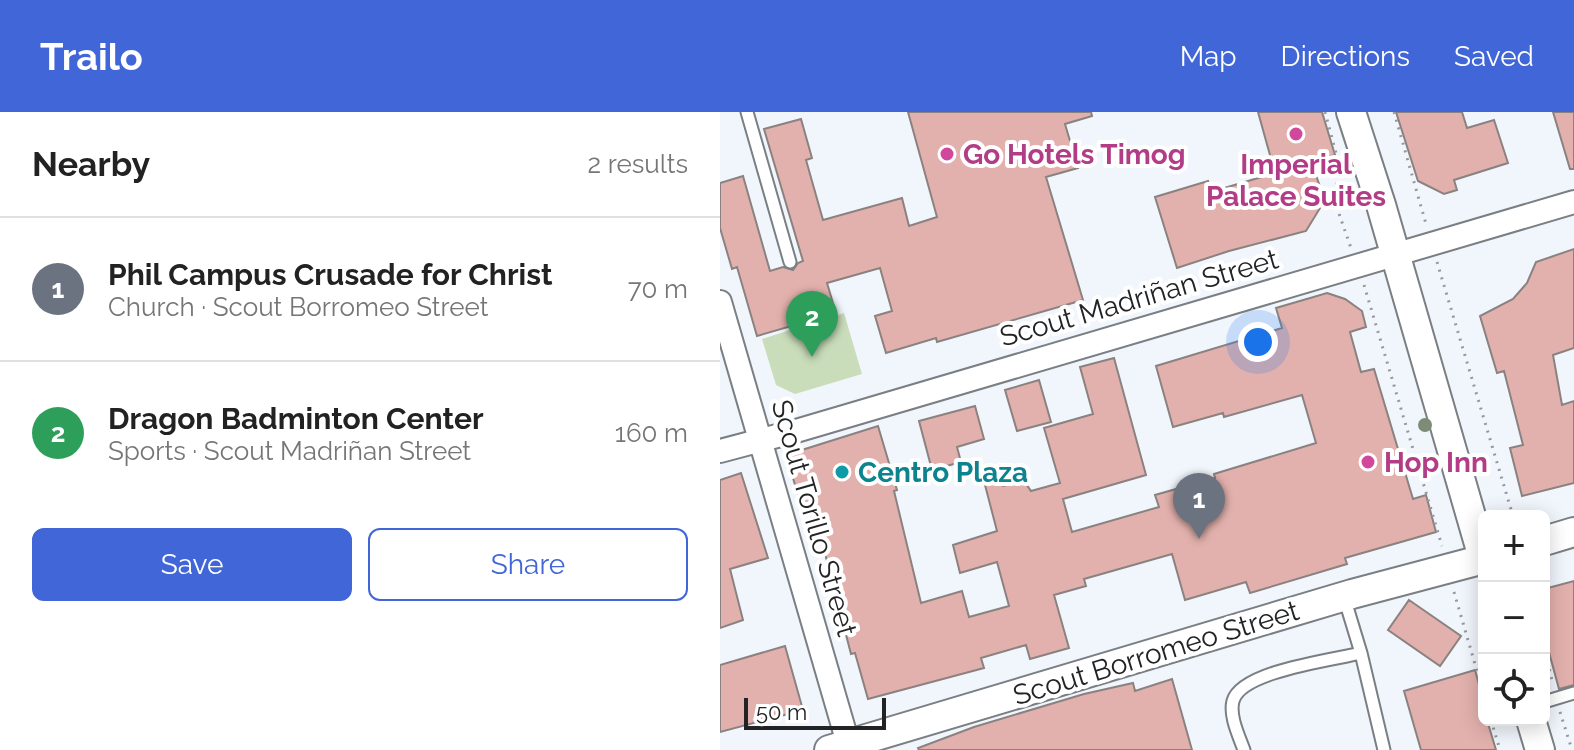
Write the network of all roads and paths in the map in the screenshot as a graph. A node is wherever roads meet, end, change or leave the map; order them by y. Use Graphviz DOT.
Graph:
graph roads {
  1 [pos="747,112"];
  2 [pos="1325,112"];
  3 [pos="1351,112"];
  4 [pos="1394,112"];
  5 [pos="1574,202"];
  6 [pos="1432,244"];
  7 [pos="1395,254"];
  8 [pos="790,262"];
  9 [pos="1358,265"];
  10 [pos="720,302"];
  11 [pos="760,441"];
  12 [pos="720,451"];
  13 [pos="1511,510"];
  14 [pos="1574,532"];
  15 [pos="1478,539"];
  16 [pos="1550,539"];
  17 [pos="1478,561"];
  18 [pos="1447,569"];
  19 [pos="1344,597"];
  20 [pos="1361,653"];
  21 [pos="1478,675"];
  22 [pos="1574,693"];
  23 [pos="1550,700"];
  24 [pos="1493,726"];
  25 [pos="1533,726"];
  26 [pos="842,748"];
  27 [pos="1244,750"];
  28 [pos="1384,750"];
  29 [pos="1500,750"];
  30 [pos="1540,750"];
  1 -- 8 [label="lane"];
  2 -- 9 [label="path"];
  3 -- 7 [label="street"];
  4 -- 6 [label="path"];
  5 -- 6 [label="street, Scout Madriñan Street"];
  6 -- 7 [label="street, Scout Madriñan Street"];
  6 -- 13 [label="path"];
  7 -- 9 [label="street, Scout Madriñan Street"];
  7 -- 15 [label="street"];
  9 -- 11 [label="street, Scout Madriñan Street"];
  9 -- 18 [label="path"];
  10 -- 11 [label="street, Scout Torillo Street"];
  11 -- 12 [label="street, Scout Madriñan Street"];
  11 -- 26 [label="street, Scout Torillo Street"];
  14 -- 16 [label="street"];
  17 -- 18 [label="street, Scout Borromeo Street"];
  18 -- 19 [label="street, Scout Borromeo Street"];
  18 -- 21 [label="path"];
  19 -- 20 [label="lane"];
  19 -- 26 [label="street, Scout Borromeo Street"];
  20 -- 27 [label="lane"];
  20 -- 28 [label="lane"];
  22 -- 23 [label="lane"];
  24 -- 29 [label="path"];
  25 -- 30 [label="street"];
}
